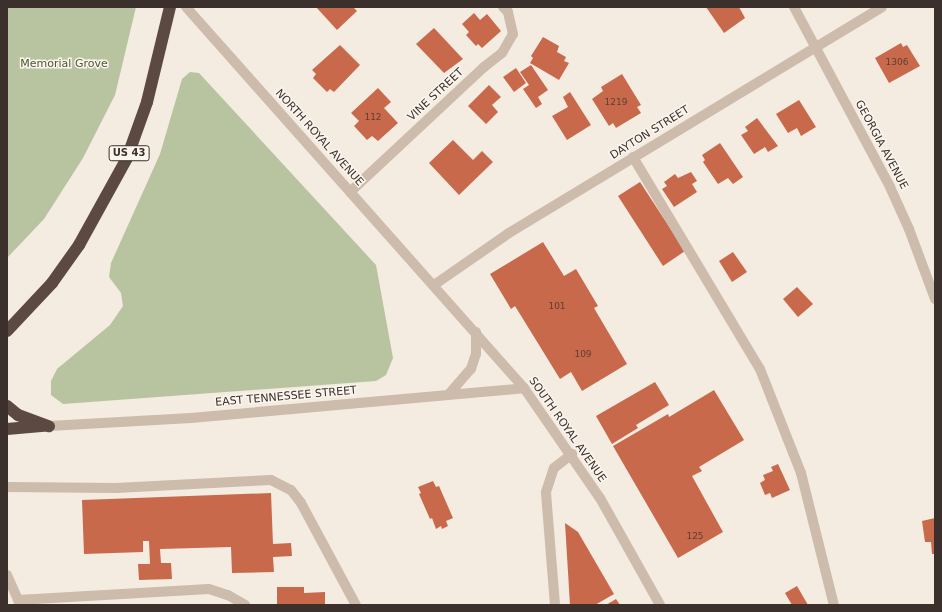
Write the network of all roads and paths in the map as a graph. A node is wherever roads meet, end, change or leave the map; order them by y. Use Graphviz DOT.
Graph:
graph roads {
  1 [pos="170,7"];
  2 [pos="186,7"];
  3 [pos="503,7"];
  4 [pos="794,7"];
  5 [pos="882,7"];
  6 [pos="816,44"];
  7 [pos="633,157"];
  8 [pos="350,192"];
  9 [pos="434,285"];
  10 [pos="935,299"];
  11 [pos="22,314"];
  12 [pos="7,321"];
  13 [pos="7,331"];
  14 [pos="476,332"];
  15 [pos="524,388"];
  16 [pos="449,394"];
  17 [pos="7,406"];
  18 [pos="49,426"];
  19 [pos="7,429"];
  20 [pos="572,454"];
  21 [pos="7,487"];
  22 [pos="7,575"];
  23 [pos="19,602"];
  24 [pos="245,605"];
  25 [pos="356,605"];
  26 [pos="555,605"];
  27 [pos="660,605"];
  28 [pos="834,605"];
  1 -- 11 [label="highway, US 43"];
  2 -- 8 [label="street, NORTH ROYAL AVENUE"];
  3 -- 8 [label="street, VINE STREET"];
  4 -- 6 [label="street, GEORGIA AVENUE"];
  5 -- 6 [label="street, DAYTON STREET"];
  6 -- 7 [label="street, DAYTON STREET"];
  6 -- 10 [label="street, GEORGIA AVENUE"];
  7 -- 9 [label="street, DAYTON STREET"];
  7 -- 28 [label="street"];
  8 -- 9 [label="street, NORTH ROYAL AVENUE"];
  9 -- 14 [label="street, SOUTH ROYAL AVENUE"];
  11 -- 12 [label="highway"];
  11 -- 13 [label="highway, US 43"];
  14 -- 15 [label="street, SOUTH ROYAL AVENUE"];
  14 -- 16 [label="street"];
  15 -- 16 [label="street, EAST TENNESSEE STREET"];
  15 -- 20 [label="street, SOUTH ROYAL AVENUE"];
  16 -- 18 [label="street, EAST TENNESSEE STREET"];
  17 -- 18 [label="highway"];
  18 -- 19 [label="highway"];
  20 -- 26 [label="street"];
  20 -- 27 [label="street, SOUTH ROYAL AVENUE"];
  21 -- 25 [label="street"];
  22 -- 23 [label="street"];
  23 -- 24 [label="street"];
}
